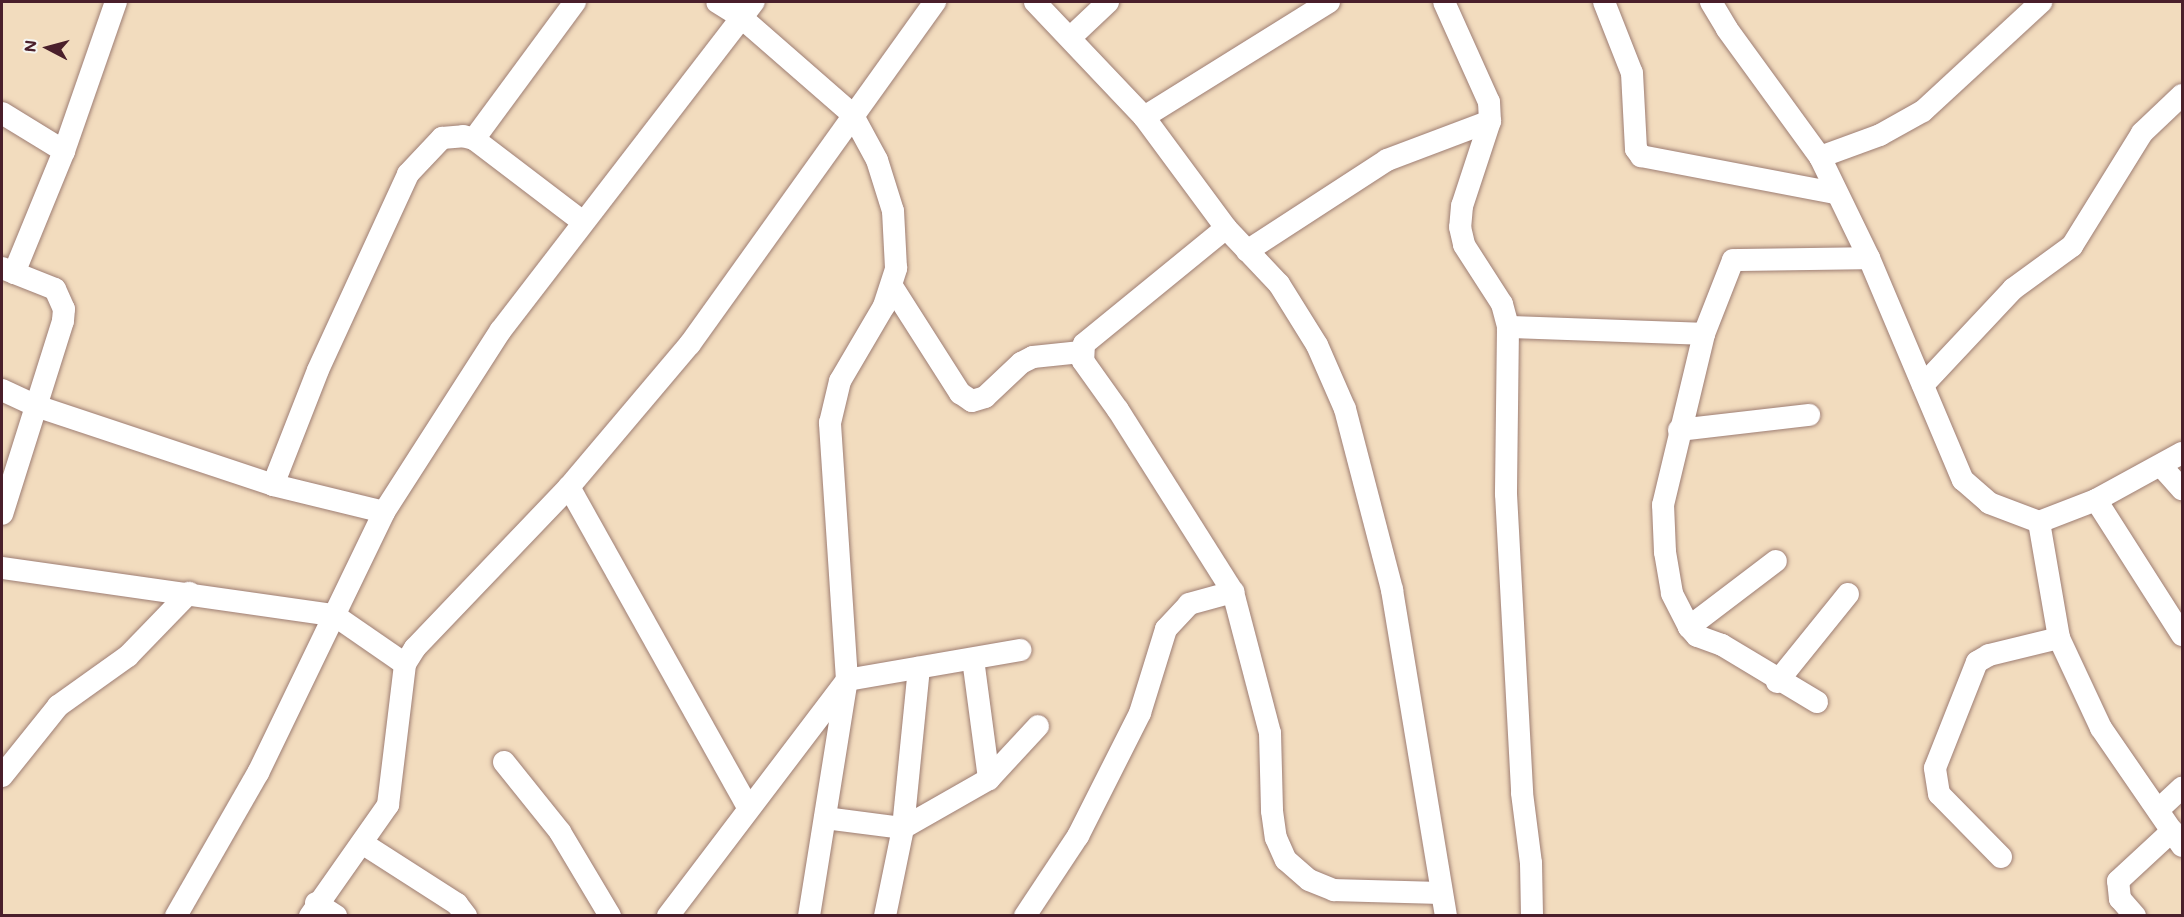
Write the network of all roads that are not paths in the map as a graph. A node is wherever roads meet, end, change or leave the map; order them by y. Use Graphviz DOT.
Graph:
graph roads {
  1 [pos="116,2"];
  2 [pos="575,2"];
  3 [pos="717,2"];
  4 [pos="935,2"];
  5 [pos="1035,2"];
  6 [pos="1108,2"];
  7 [pos="1329,2"];
  8 [pos="1444,2"];
  9 [pos="1604,2"];
  10 [pos="1712,2"];
  11 [pos="2041,2"];
  12 [pos="747,9"];
  13 [pos="1071,37"];
  14 [pos="2182,95"];
  15 [pos="2,114"];
  16 [pos="852,114"];
  17 [pos="1144,117"];
  18 [pos="1490,121"];
  19 [pos="474,139"];
  20 [pos="64,151"];
  21 [pos="1821,157"];
  22 [pos="1835,193"];
  23 [pos="583,222"];
  24 [pos="1226,228"];
  25 [pos="1248,251"];
  26 [pos="1869,258"];
  27 [pos="8,271"];
  28 [pos="893,288"];
  29 [pos="1508,327"];
  30 [pos="1704,334"];
  31 [pos="1081,352"];
  32 [pos="1923,385"];
  33 [pos="2,390"];
  34 [pos="36,405"];
  35 [pos="1809,415"];
  36 [pos="1679,430"];
  37 [pos="2182,453"];
  38 [pos="2162,467"];
  39 [pos="273,484"];
  40 [pos="569,487"];
  41 [pos="2182,489"];
  42 [pos="2096,500"];
  43 [pos="384,512"];
  44 [pos="2,514"];
  45 [pos="2039,522"];
  46 [pos="1776,561"];
  47 [pos="2,568"];
  48 [pos="1233,592"];
  49 [pos="189,593"];
  50 [pos="1848,594"];
  51 [pos="334,615"];
  52 [pos="1689,627"];
  53 [pos="2182,635"];
  54 [pos="2059,638"];
  55 [pos="1020,650"];
  56 [pos="973,658"];
  57 [pos="405,664"];
  58 [pos="919,668"];
  59 [pos="847,680"];
  60 [pos="1777,682"];
  61 [pos="1817,702"];
  62 [pos="1038,726"];
  63 [pos="504,762"];
  64 [pos="2,776"];
  65 [pos="989,778"];
  66 [pos="2182,788"];
  67 [pos="748,807"];
  68 [pos="2158,810"];
  69 [pos="825,818"];
  70 [pos="903,828"];
  71 [pos="2177,839"];
  72 [pos="362,843"];
  73 [pos="2001,857"];
  74 [pos="1439,893"];
  75 [pos="313,909"];
  76 [pos="176,915"];
  77 [pos="336,915"];
  78 [pos="466,915"];
  79 [pos="610,915"];
  80 [pos="668,915"];
  81 [pos="808,915"];
  82 [pos="885,915"];
  83 [pos="1025,915"];
  84 [pos="1446,915"];
  85 [pos="1532,915"];
  86 [pos="2135,915"];
  1 -- 20 [label="street"];
  2 -- 19 [label="street"];
  3 -- 12 [label="street"];
  4 -- 16 [label="street"];
  5 -- 13 [label="street"];
  6 -- 13 [label="street"];
  7 -- 17 [label="street"];
  8 -- 18 [label="street"];
  9 -- 22 [label="street"];
  10 -- 21 [label="street"];
  11 -- 21 [label="street"];
  12 -- 16 [label="street"];
  12 -- 23 [label="street"];
  13 -- 17 [label="street"];
  14 -- 32 [label="street"];
  15 -- 20 [label="street"];
  16 -- 28 [label="street"];
  16 -- 40 [label="street"];
  17 -- 24 [label="street"];
  18 -- 25 [label="street"];
  18 -- 29 [label="street"];
  19 -- 23 [label="street"];
  19 -- 39 [label="street"];
  20 -- 27 [label="street"];
  21 -- 22 [label="street"];
  22 -- 26 [label="street"];
  23 -- 43 [label="street"];
  24 -- 25 [label="street"];
  24 -- 31 [label="street"];
  25 -- 74 [label="street"];
  26 -- 30 [label="street"];
  26 -- 32 [label="street"];
  27 -- 34 [label="street"];
  28 -- 31 [label="street"];
  28 -- 59 [label="street"];
  29 -- 30 [label="street"];
  29 -- 85 [label="street"];
  30 -- 36 [label="street"];
  31 -- 48 [label="street"];
  32 -- 45 [label="street"];
  33 -- 34 [label="street"];
  34 -- 39 [label="street"];
  34 -- 44 [label="street"];
  35 -- 36 [label="street"];
  36 -- 52 [label="street"];
  37 -- 38 [label="street"];
  38 -- 41 [label="street"];
  38 -- 42 [label="street"];
  39 -- 43 [label="street"];
  40 -- 57 [label="street"];
  40 -- 67 [label="street"];
  42 -- 45 [label="street"];
  42 -- 53 [label="street"];
  43 -- 51 [label="street"];
  45 -- 54 [label="street"];
  46 -- 52 [label="street"];
  47 -- 49 [label="street"];
  48 -- 74 [label="street"];
  48 -- 83 [label="street"];
  49 -- 51 [label="street"];
  49 -- 64 [label="street"];
  50 -- 60 [label="street"];
  51 -- 57 [label="street"];
  51 -- 76 [label="street"];
  52 -- 60 [label="street"];
  54 -- 68 [label="street"];
  54 -- 73 [label="street"];
  55 -- 56 [label="street"];
  56 -- 58 [label="street"];
  56 -- 65 [label="street"];
  57 -- 72 [label="street"];
  58 -- 59 [label="street"];
  58 -- 70 [label="street"];
  59 -- 67 [label="street"];
  59 -- 69 [label="street"];
  60 -- 61 [label="street"];
  62 -- 65 [label="street"];
  63 -- 79 [label="street"];
  65 -- 70 [label="street"];
  66 -- 68 [label="street"];
  67 -- 80 [label="street"];
  68 -- 71 [label="street"];
  69 -- 70 [label="street"];
  69 -- 81 [label="street"];
  70 -- 82 [label="street"];
  71 -- 86 [label="street"];
  72 -- 75 [label="street"];
  72 -- 78 [label="street"];
  74 -- 84 [label="street"];
  75 -- 77 [label="street"];
}
